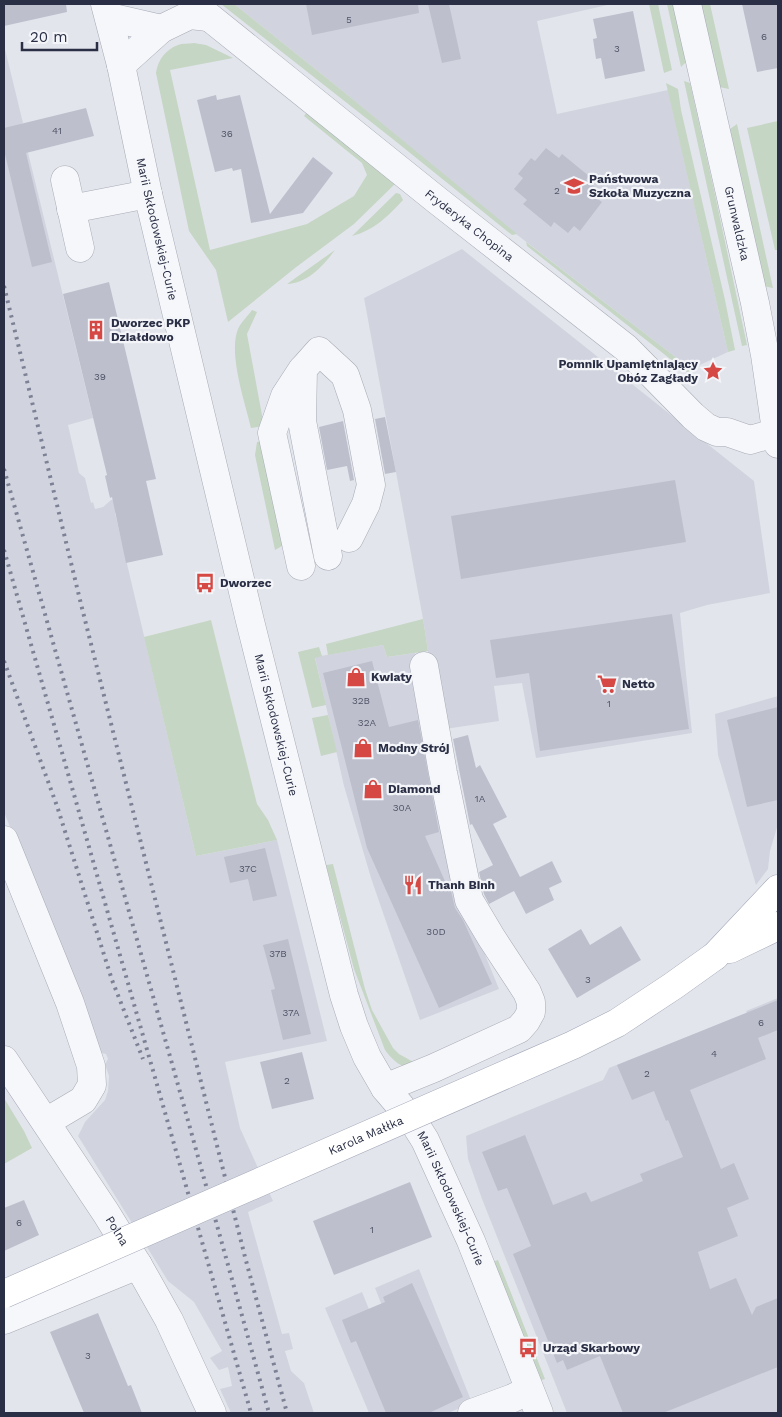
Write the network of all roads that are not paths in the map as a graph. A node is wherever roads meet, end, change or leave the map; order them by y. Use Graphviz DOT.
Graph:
graph roads {
  1 [pos="686,4"];
  2 [pos="112,8"];
  3 [pos="201,10"];
  4 [pos="161,29"];
  5 [pos="121,65"];
  6 [pos="65,180"];
  7 [pos="148,194"];
  8 [pos="71,209"];
  9 [pos="80,248"];
  10 [pos="303,369"];
  11 [pos="778,436"];
  12 [pos="349,538"];
  13 [pos="328,556"];
  14 [pos="301,566"];
  15 [pos="424,666"];
  16 [pos="4,840"];
  17 [pos="778,889"];
  18 [pos="778,926"];
  19 [pos="715,956"];
  20 [pos="4,1060"];
  21 [pos="385,1088"];
  22 [pos="46,1122"];
  23 [pos="138,1265"];
  24 [pos="4,1294"];
  25 [pos="4,1320"];
  26 [pos="534,1401"];
  27 [pos="212,1413"];
  28 [pos="472,1413"];
  1 -- 11 [label="street, Grunwaldzka"];
  2 -- 4 [label="street"];
  2 -- 5 [label="street, Marii Skłodowskiej-Curie"];
  3 -- 4 [label="street, Fryderyka Chopina"];
  3 -- 11 [label="street, Fryderyka Chopina"];
  4 -- 5 [label="street, Fryderyka Chopina"];
  5 -- 7 [label="street, Marii Skłodowskiej-Curie"];
  6 -- 8 [label="street"];
  7 -- 8 [label="street"];
  7 -- 21 [label="street, Marii Skłodowskiej-Curie"];
  8 -- 9 [label="street"];
  10 -- 12 [label="street"];
  10 -- 13 [label="street"];
  10 -- 14 [label="street"];
  15 -- 21 [label="street"];
  16 -- 22 [label="street"];
  17 -- 19 [label="main road, Karola Małłka"];
  18 -- 19 [label="main road, Karola Małłka"];
  19 -- 24 [label="main road, Karola Małłka, bridge"];
  20 -- 22 [label="street, Polna"];
  21 -- 26 [label="street, Marii Skłodowskiej-Curie"];
  22 -- 23 [label="street, Polna"];
  23 -- 25 [label="street"];
  23 -- 27 [label="street, Polna"];
  26 -- 28 [label="street"];
}
